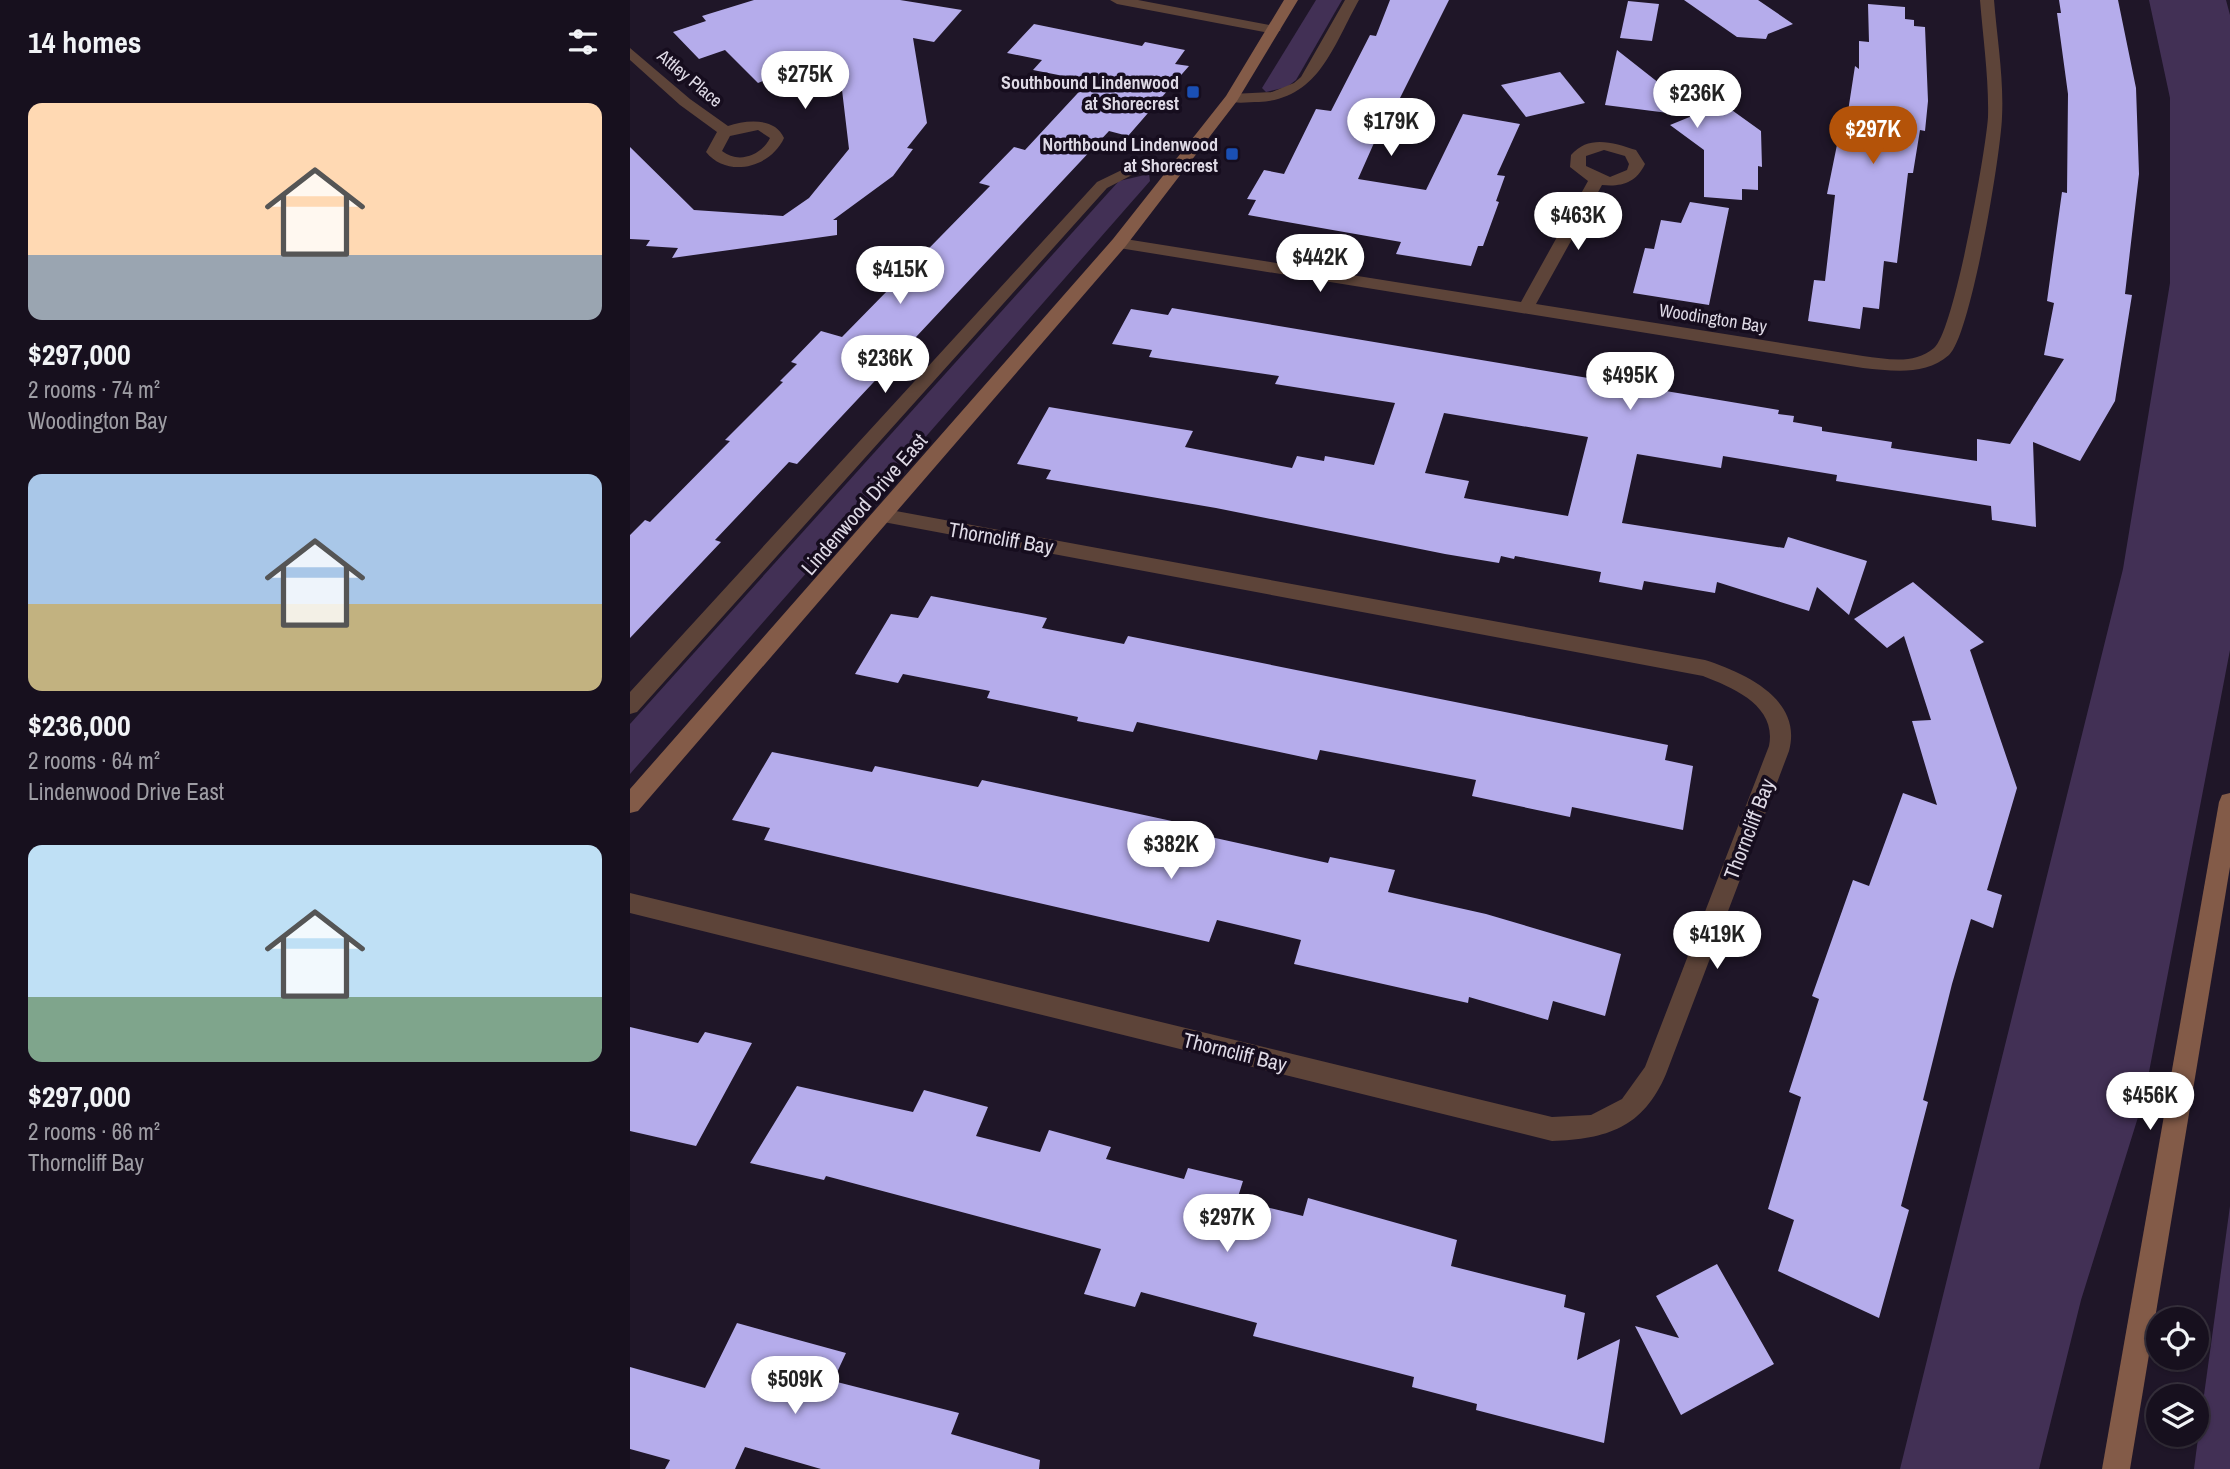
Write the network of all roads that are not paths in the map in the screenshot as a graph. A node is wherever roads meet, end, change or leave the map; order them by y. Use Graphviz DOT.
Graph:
graph roads {
  1 [pos="1117,0"];
  2 [pos="1291,0"];
  3 [pos="1352,0"];
  4 [pos="1987,0"];
  5 [pos="1274,30"];
  6 [pos="630,52"];
  7 [pos="1232,97"];
  8 [pos="727,132"];
  9 [pos="1182,165"];
  10 [pos="1597,179"];
  11 [pos="1119,243"];
  12 [pos="1526,307"];
  13 [pos="885,516"];
  14 [pos="630,706"];
  15 [pos="2230,802"];
  16 [pos="630,804"];
  17 [pos="630,903"];
  18 [pos="2116,1469"];
  1 -- 5 [label="street"];
  2 -- 5 [label="street, Lindenwood Drive East"];
  3 -- 7 [label="street"];
  4 -- 12 [label="street, Woodington Bay"];
  5 -- 7 [label="street, Lindenwood Drive East"];
  6 -- 8 [label="street, Attley Place"];
  7 -- 9 [label="street, Lindenwood Drive East"];
  9 -- 11 [label="street, Lindenwood Drive East"];
  9 -- 14 [label="street, Lindenwood Drive East"];
  10 -- 12 [label="street"];
  11 -- 12 [label="street, Woodington Bay"];
  11 -- 13 [label="street, Lindenwood Drive East"];
  13 -- 16 [label="street, Lindenwood Drive East"];
  13 -- 17 [label="street, Thorncliff Bay"];
  15 -- 18 [label="street"];
}
